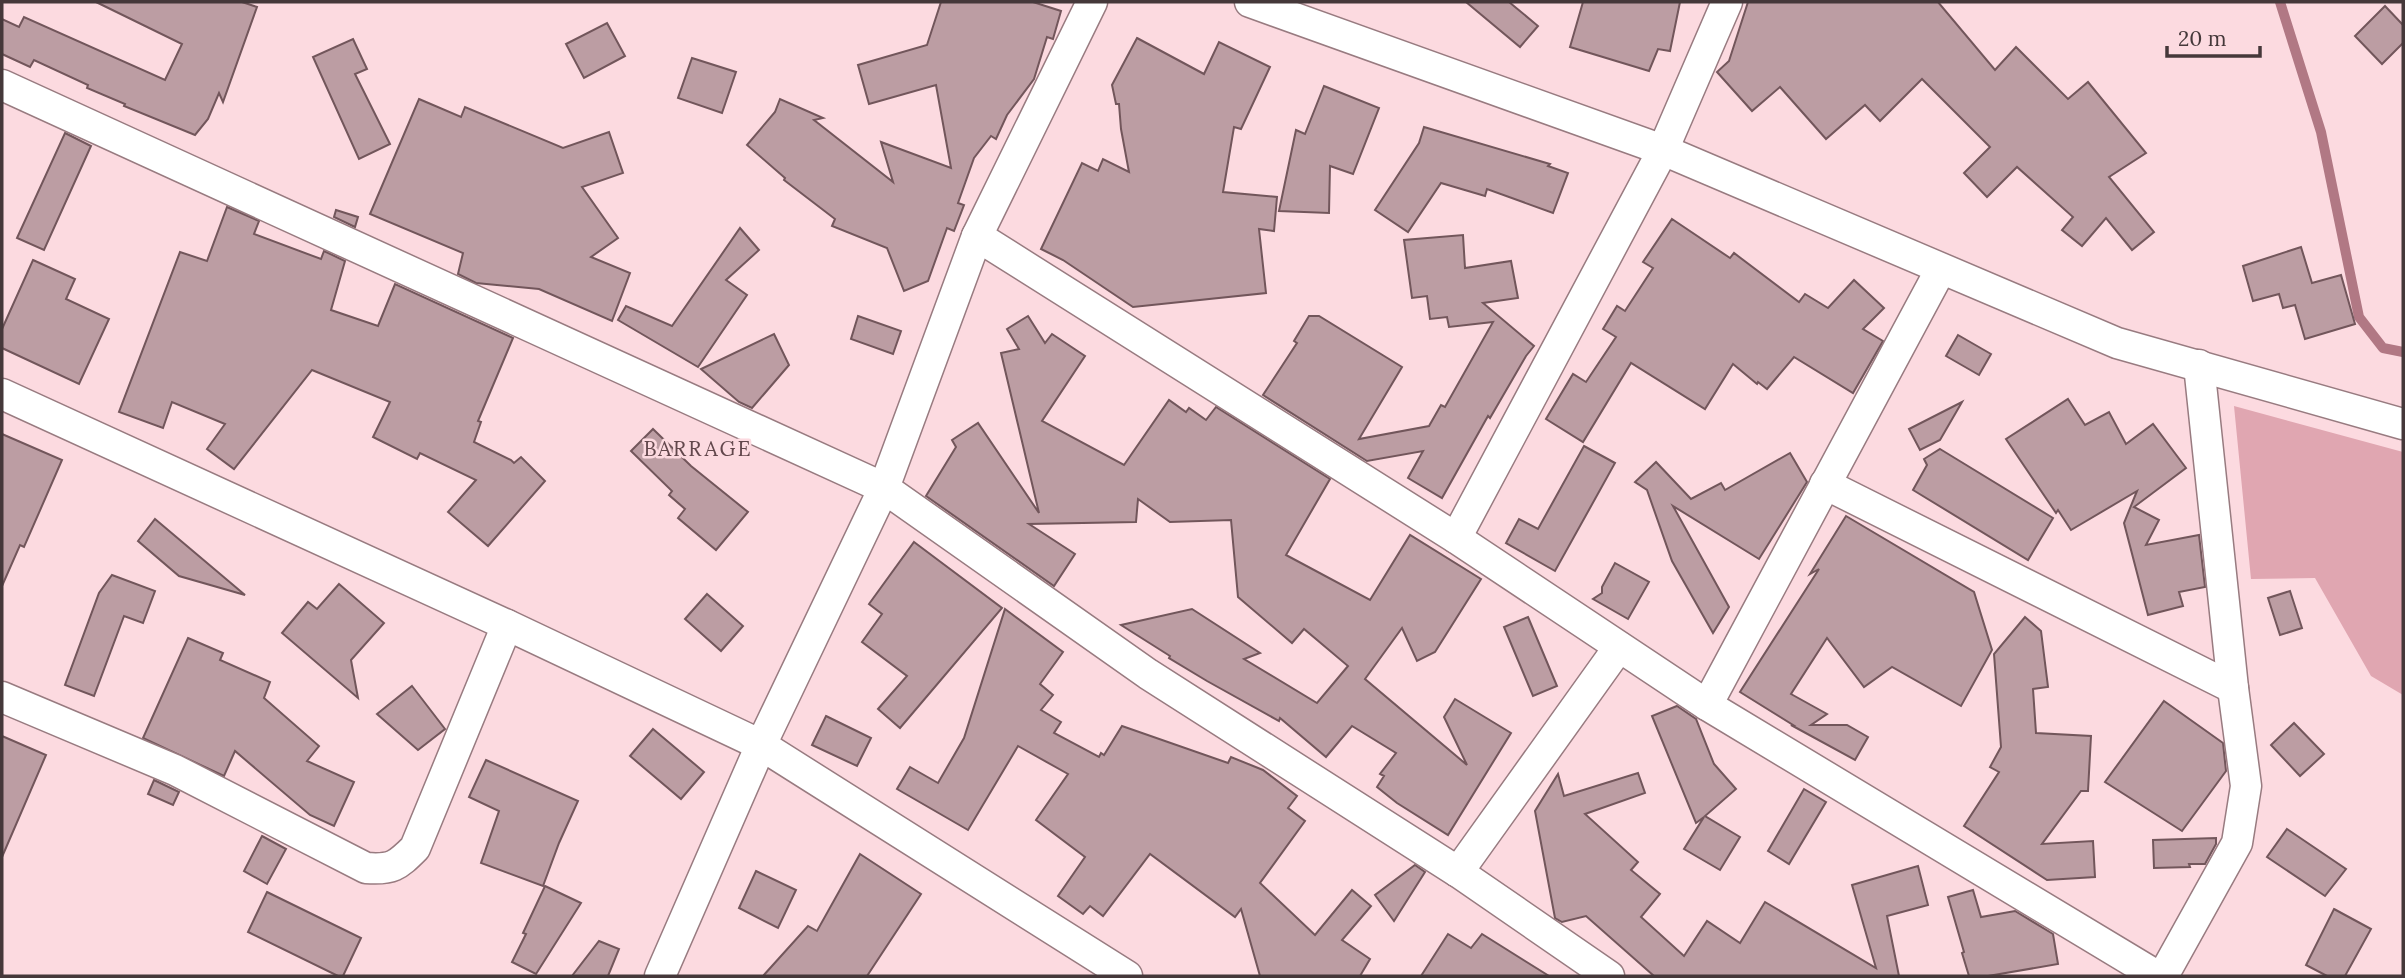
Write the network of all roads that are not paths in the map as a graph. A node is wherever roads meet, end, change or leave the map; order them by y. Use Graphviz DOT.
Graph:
graph roads {
  1 [pos="1093,2"];
  2 [pos="1251,2"];
  3 [pos="1727,2"];
  4 [pos="2,85"];
  5 [pos="1664,149"];
  6 [pos="977,236"];
  7 [pos="1941,269"];
  8 [pos="2199,365"];
  9 [pos="2,394"];
  10 [pos="2403,424"];
  11 [pos="1825,484"];
  12 [pos="884,488"];
  13 [pos="1456,538"];
  14 [pos="506,625"];
  15 [pos="1619,648"];
  16 [pos="2233,688"];
  17 [pos="2,697"];
  18 [pos="1707,705"];
  19 [pos="761,745"];
  20 [pos="1458,872"];
  21 [pos="1576,968"];
  22 [pos="660,976"];
  23 [pos="1127,976"];
  24 [pos="1609,976"];
  25 [pos="2157,976"];
  26 [pos="2163,976"];
  1 -- 6 [label="street"];
  2 -- 5 [label="street"];
  3 -- 5 [label="street"];
  4 -- 12 [label="street"];
  5 -- 7 [label="street"];
  5 -- 13 [label="street"];
  6 -- 12 [label="street"];
  6 -- 13 [label="street"];
  7 -- 8 [label="street"];
  7 -- 11 [label="street"];
  8 -- 10 [label="street"];
  8 -- 16 [label="street"];
  9 -- 14 [label="street"];
  11 -- 16 [label="street"];
  11 -- 18 [label="street"];
  12 -- 19 [label="street"];
  12 -- 20 [label="street"];
  13 -- 15 [label="street"];
  14 -- 17 [label="street"];
  14 -- 19 [label="street"];
  15 -- 18 [label="street"];
  15 -- 20 [label="street"];
  16 -- 26 [label="street"];
  18 -- 25 [label="street"];
  19 -- 22 [label="street"];
  19 -- 23 [label="street"];
  20 -- 21 [label="street"];
  21 -- 24 [label="street"];
}
